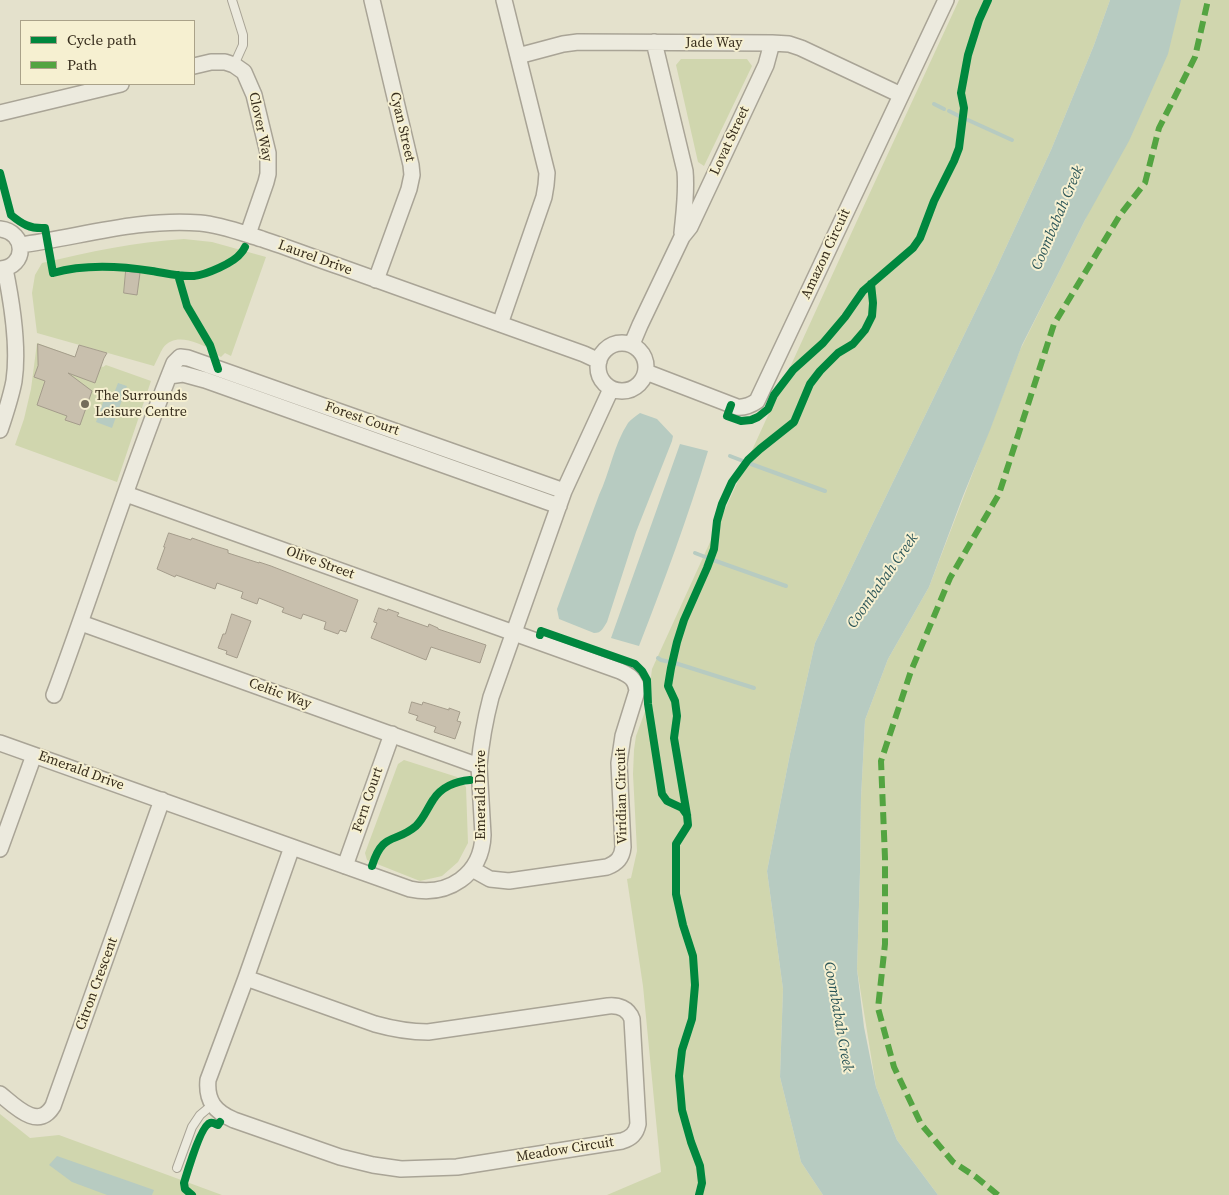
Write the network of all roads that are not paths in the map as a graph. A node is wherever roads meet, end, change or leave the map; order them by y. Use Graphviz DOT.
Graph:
graph roads {
  1 [pos="232,0"];
  2 [pos="372,0"];
  3 [pos="504,0"];
  4 [pos="946,0"];
  5 [pos="654,42"];
  6 [pos="772,43"];
  7 [pos="518,56"];
  8 [pos="234,65"];
  9 [pos="195,66"];
  10 [pos="116,85"];
  11 [pos="901,95"];
  12 [pos="0,113"];
  13 [pos="2,226"];
  14 [pos="248,234"];
  15 [pos="682,237"];
  16 [pos="20,244"];
  17 [pos="3,269"];
  18 [pos="376,280"];
  19 [pos="500,324"];
  20 [pos="632,344"];
  21 [pos="598,361"];
  22 [pos="646,372"];
  23 [pos="169,376"];
  24 [pos="611,389"];
  25 [pos="0,430"];
  26 [pos="564,491"];
  27 [pos="126,494"];
  28 [pos="559,506"];
  29 [pos="81,624"];
  30 [pos="514,632"];
  31 [pos="54,695"];
  32 [pos="392,734"];
  33 [pos="0,743"];
  34 [pos="34,755"];
  35 [pos="479,766"];
  36 [pos="162,800"];
  37 [pos="292,847"];
  38 [pos="0,848"];
  39 [pos="345,866"];
  40 [pos="472,869"];
  41 [pos="246,978"];
  42 [pos="0,1094"];
  43 [pos="212,1105"];
  44 [pos="177,1168"];
  1 -- 8 [label="lane"];
  2 -- 18 [label="street, Cyan Street"];
  3 -- 7 [label="street"];
  4 -- 11 [label="street, Amazon Circuit"];
  5 -- 6 [label="street, Jade Way"];
  5 -- 7 [label="street, Jade Way"];
  5 -- 15 [label="street, Lovat Street"];
  6 -- 11 [label="street, Jade Way"];
  6 -- 15 [label="street, Lovat Street"];
  7 -- 19 [label="street"];
  8 -- 9 [label="street"];
  8 -- 14 [label="street, Clover Way"];
  10 -- 12 [label="street"];
  11 -- 22 [label="street, Amazon Circuit"];
  13 -- 16 [label="street"];
  14 -- 16 [label="street, Laurel Drive"];
  14 -- 18 [label="street, Laurel Drive"];
  15 -- 20 [label="street, Lovat Street"];
  16 -- 17 [label="street"];
  17 -- 25 [label="street"];
  18 -- 19 [label="street, Laurel Drive"];
  19 -- 21 [label="street, Laurel Drive"];
  20 -- 21 [label="street"];
  20 -- 22 [label="street"];
  21 -- 24 [label="street"];
  22 -- 24 [label="street"];
  23 -- 26 [label="street, Forest Court"];
  23 -- 27 [label="street, Forest Court"];
  23 -- 28 [label="street, Forest Court"];
  24 -- 26 [label="street, Emerald Drive"];
  26 -- 28 [label="street, Emerald Drive"];
  27 -- 29 [label="street, Forest Court"];
  27 -- 30 [label="street, Olive Street"];
  28 -- 30 [label="street, Emerald Drive"];
  29 -- 31 [label="street, Forest Court"];
  29 -- 32 [label="street, Celtic Way"];
  30 -- 35 [label="street, Emerald Drive"];
  30 -- 40 [label="street, Viridian Circuit"];
  32 -- 35 [label="street, Celtic Way"];
  32 -- 39 [label="street, Fern Court"];
  33 -- 34 [label="street, Emerald Drive"];
  34 -- 36 [label="street, Emerald Drive"];
  34 -- 38 [label="street"];
  35 -- 40 [label="street, Emerald Drive"];
  36 -- 37 [label="street, Emerald Drive"];
  36 -- 42 [label="street, Citron Crescent"];
  37 -- 39 [label="street, Emerald Drive"];
  37 -- 41 [label="street"];
  39 -- 40 [label="street, Emerald Drive"];
  41 -- 43 [label="street"];
  41 -- 43 [label="street, Meadow Circuit"];
  43 -- 44 [label="lane"];
}
